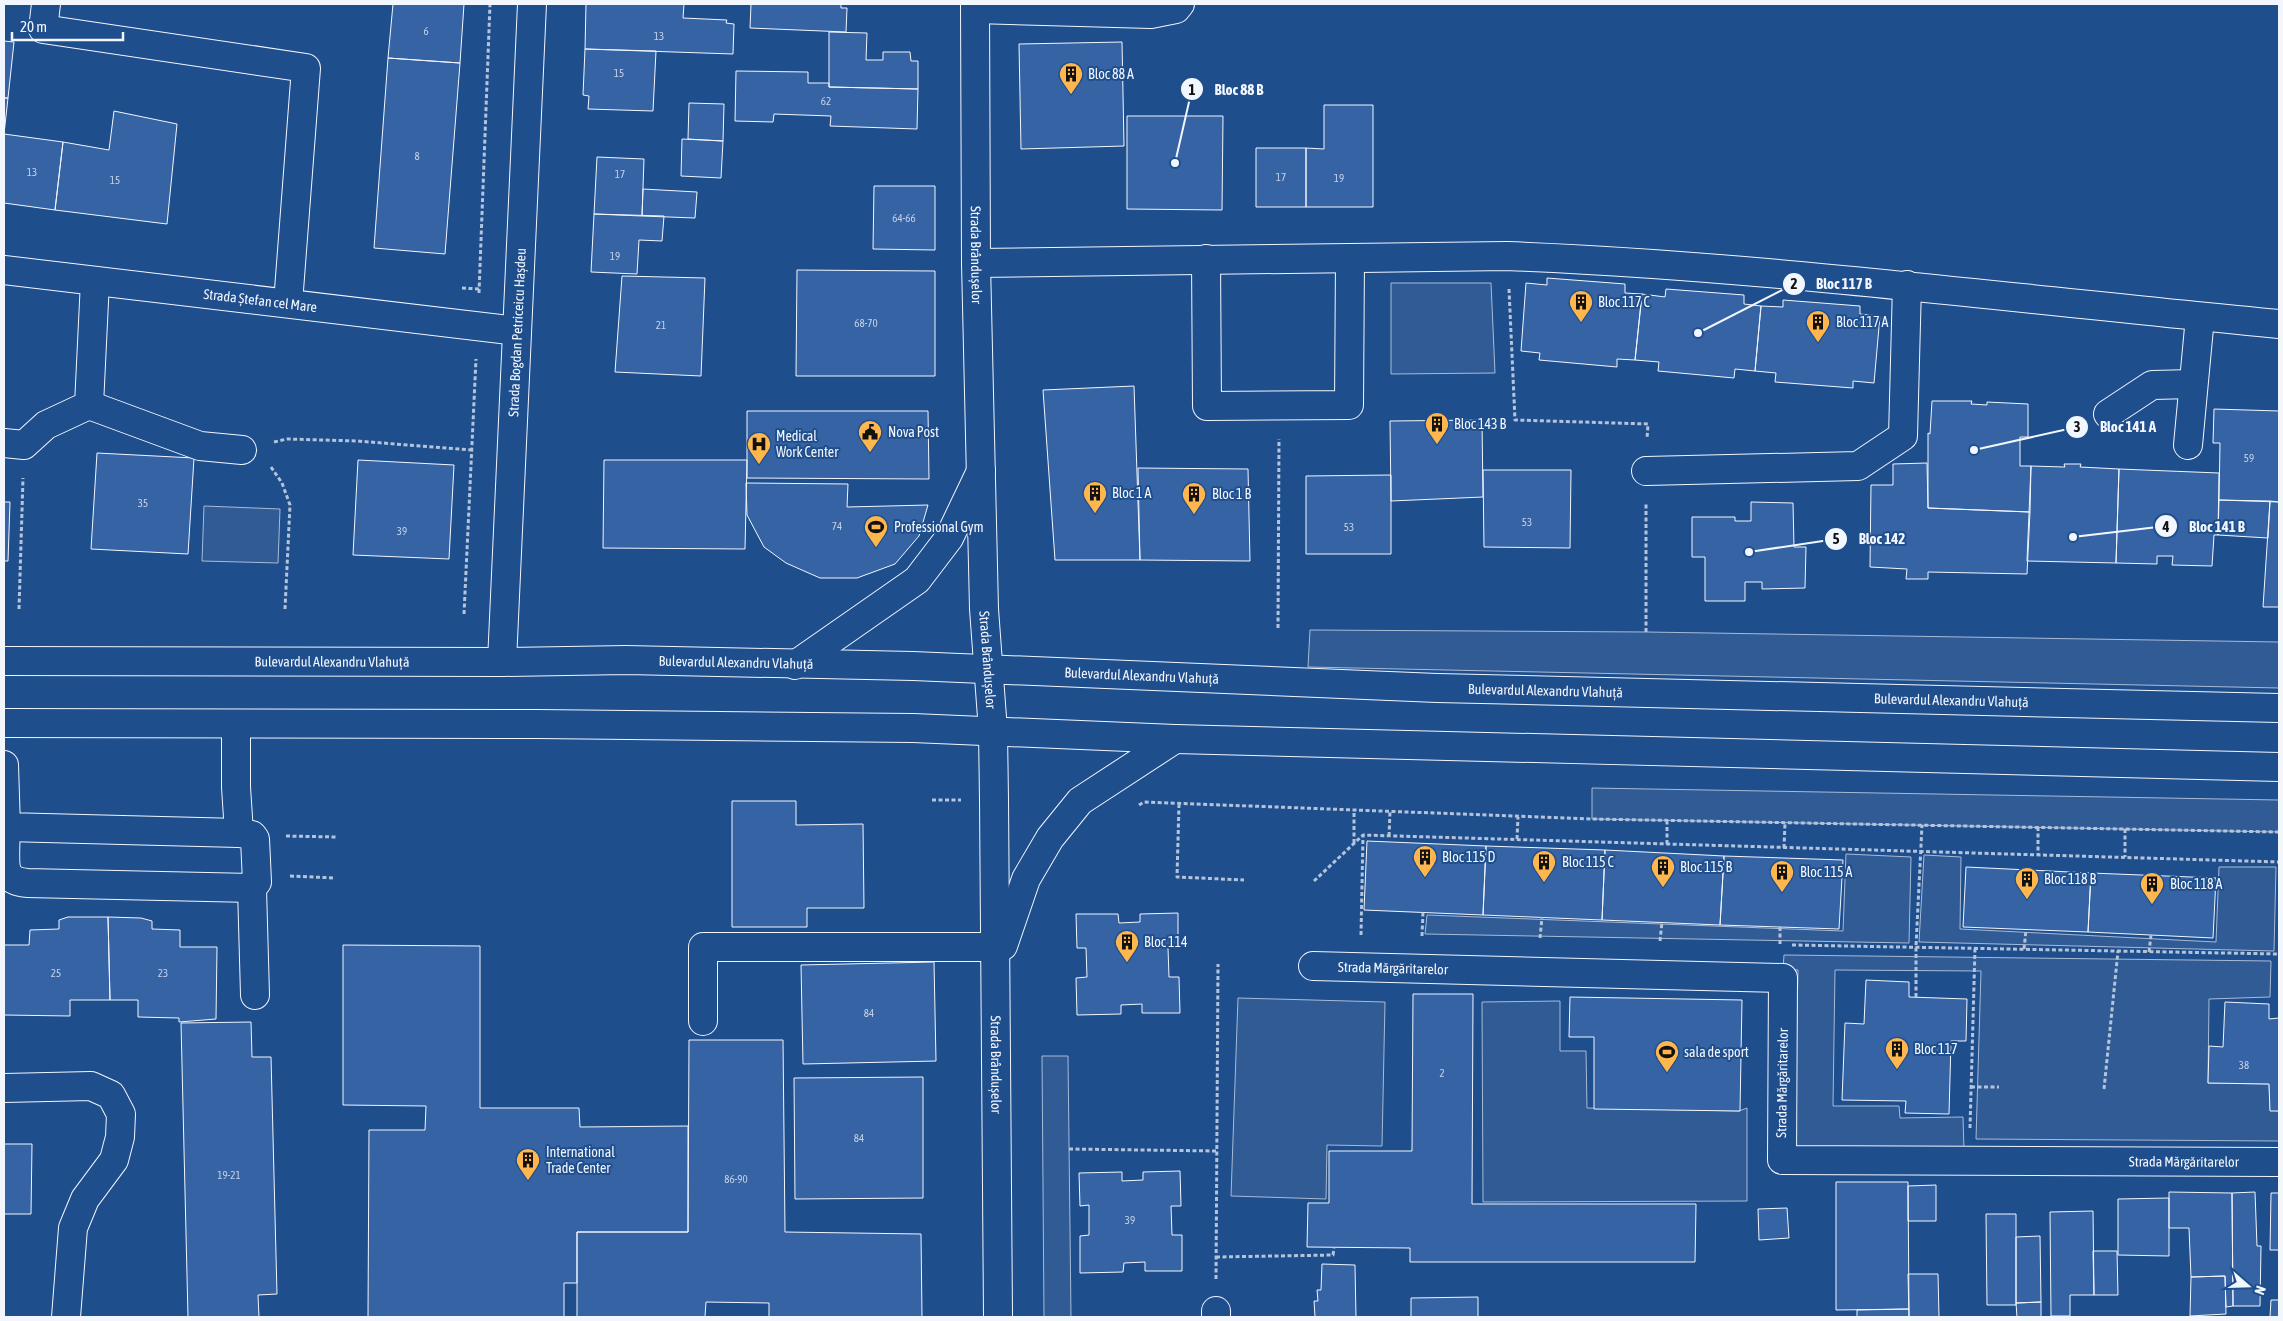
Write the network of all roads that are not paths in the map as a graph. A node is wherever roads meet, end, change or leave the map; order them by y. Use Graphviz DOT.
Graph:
graph roads {
  1 [pos="46,4"];
  2 [pos="532,4"];
  3 [pos="1180,4"];
  4 [pos="975,6"];
  5 [pos="1350,258"];
  6 [pos="1206,259"];
  7 [pos="976,263"];
  8 [pos="4,270"];
  9 [pos="95,281"];
  10 [pos="1906,285"];
  11 [pos="288,303"];
  12 [pos="2200,316"];
  13 [pos="2279,324"];
  14 [pos="517,331"];
  15 [pos="2192,384"];
  16 [pos="89,405"];
  17 [pos="2108,414"];
  18 [pos="14,444"];
  19 [pos="2188,445"];
  20 [pos="242,450"];
  21 [pos="981,471"];
  22 [pos="1646,472"];
  23 [pos="4,660"];
  24 [pos="502,662"];
  25 [pos="795,665"];
  26 [pos="988,670"];
  27 [pos="2279,708"];
  28 [pos="4,723"];
  29 [pos="236,724"];
  30 [pos="993,731"];
  31 [pos="1175,739"];
  32 [pos="4,765"];
  33 [pos="2279,767"];
  34 [pos="6,827"];
  35 [pos="246,834"];
  36 [pos="254,881"];
  37 [pos="995,959"];
  38 [pos="1313,966"];
  39 [pos="255,995"];
  40 [pos="703,1021"];
  41 [pos="4,1088"];
  42 [pos="2279,1162"];
  43 [pos="66,1317"];
  44 [pos="998,1317"];
  1 -- 11 [label="main road"];
  2 -- 14 [label="main road, Strada Bogdan Petriceicu Hașdeu"];
  3 -- 4 [label="main road"];
  4 -- 7 [label="main road, Strada Brândușelor"];
  5 -- 6 [label="main road"];
  5 -- 6 [label="main road"];
  5 -- 10 [label="main road"];
  6 -- 7 [label="main road"];
  7 -- 21 [label="main road, Strada Brândușelor"];
  8 -- 9 [label="main road, Strada Ștefan cel Mare"];
  9 -- 11 [label="main road, Strada Ștefan cel Mare"];
  9 -- 16 [label="main road"];
  10 -- 12 [label="main road"];
  10 -- 22 [label="main road"];
  11 -- 14 [label="main road, Strada Ștefan cel Mare"];
  12 -- 13 [label="main road"];
  12 -- 15 [label="main road"];
  14 -- 24 [label="main road, Strada Bogdan Petriceicu Hașdeu"];
  15 -- 17 [label="main road"];
  15 -- 19 [label="main road"];
  16 -- 18 [label="main road"];
  16 -- 20 [label="main road"];
  21 -- 25 [label="main road"];
  21 -- 26 [label="main road, Strada Brândușelor"];
  23 -- 24 [label="main road, Bulevardul Alexandru Vlahuță"];
  24 -- 25 [label="main road, Bulevardul Alexandru Vlahuță"];
  25 -- 26 [label="main road, Bulevardul Alexandru Vlahuță"];
  26 -- 27 [label="main road, Bulevardul Alexandru Vlahuță"];
  26 -- 30 [label="main road, Strada Brândușelor"];
  28 -- 29 [label="main road"];
  29 -- 30 [label="main road"];
  29 -- 35 [label="main road"];
  30 -- 31 [label="main road"];
  30 -- 37 [label="main road, Strada Brândușelor"];
  31 -- 33 [label="main road"];
  31 -- 37 [label="main road"];
  32 -- 34 [label="main road"];
  34 -- 35 [label="main road"];
  34 -- 36 [label="main road"];
  35 -- 36 [label="main road"];
  36 -- 39 [label="main road"];
  37 -- 40 [label="main road"];
  37 -- 44 [label="main road, Strada Brândușelor"];
  38 -- 42 [label="main road, Strada Mărgăritarelor"];
  41 -- 43 [label="main road"];
}
